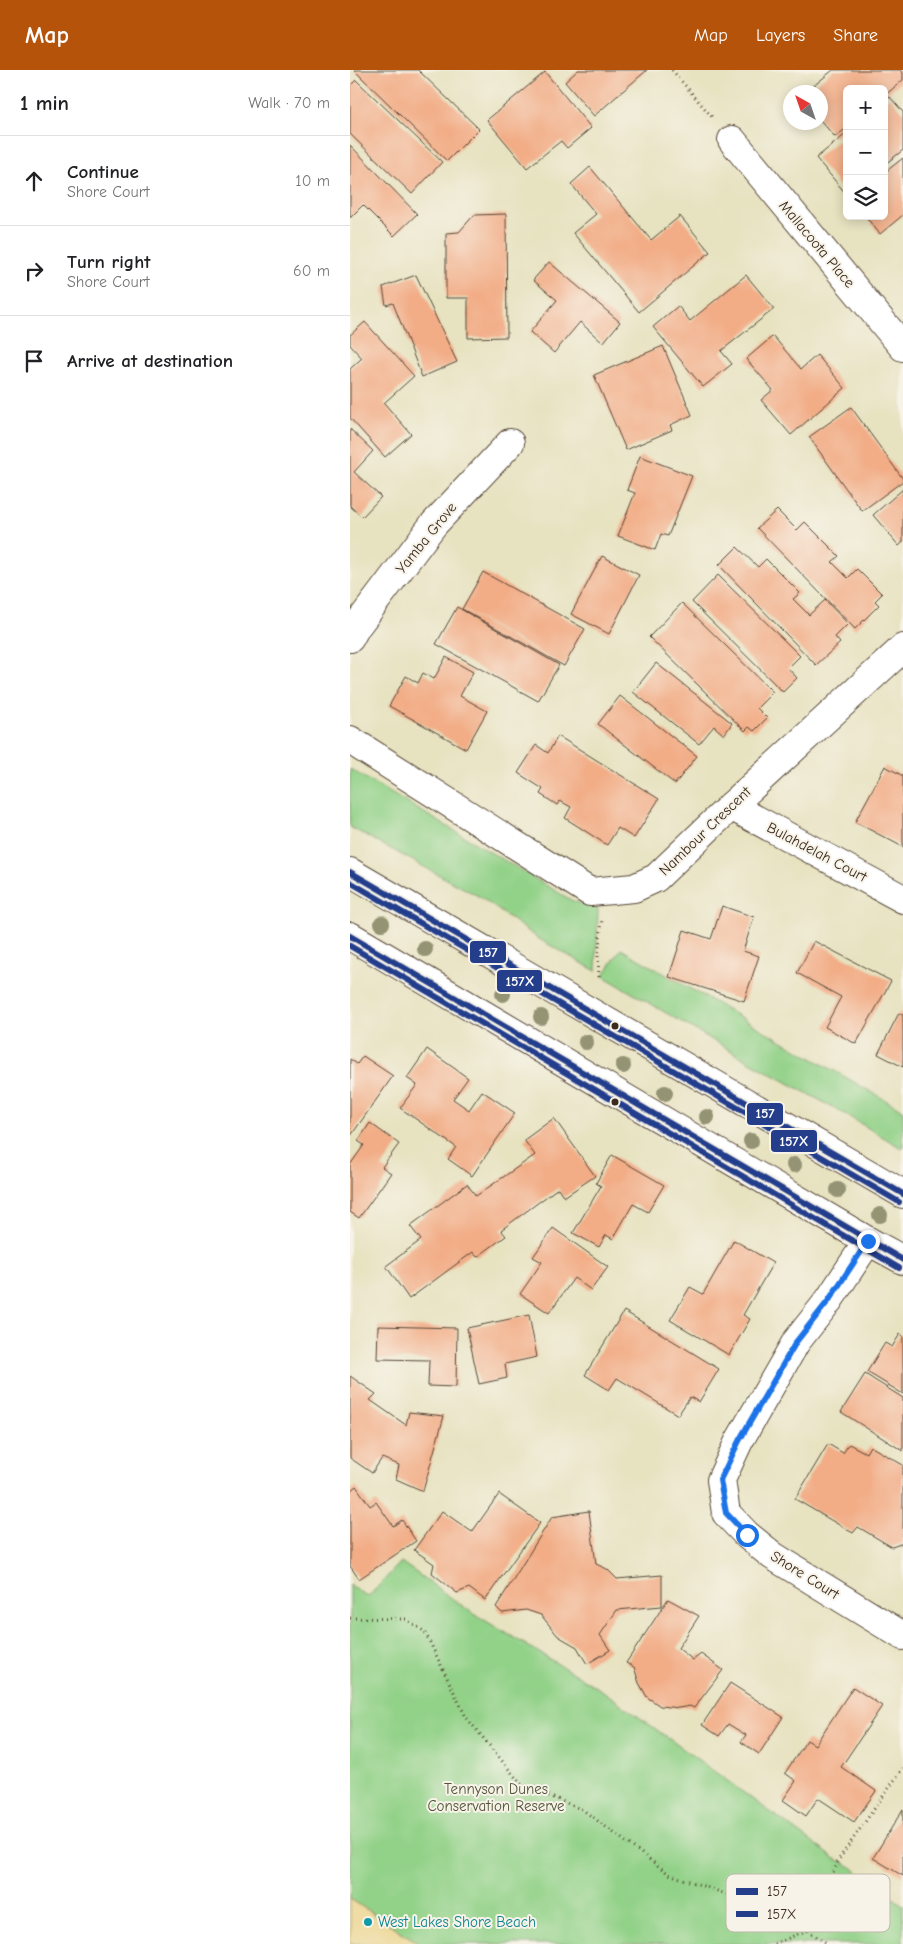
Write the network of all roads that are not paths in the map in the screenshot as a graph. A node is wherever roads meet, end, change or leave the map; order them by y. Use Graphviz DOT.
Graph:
graph roads {
  1 [pos="732,140"];
  2 [pos="903,347"];
  3 [pos="510,443"];
  4 [pos="350,638"];
  5 [pos="903,648"];
  6 [pos="350,740"];
  7 [pos="731,806"];
  8 [pos="350,872"];
  9 [pos="903,899"];
  10 [pos="350,936"];
  11 [pos="903,1194"];
  12 [pos="868,1241"];
  13 [pos="903,1260"];
  14 [pos="903,1636"];
  1 -- 2 [label="street, Mallacoota Place"];
  3 -- 4 [label="street, Yamba Grove"];
  5 -- 7 [label="street, Nambour Crescent"];
  6 -- 7 [label="street, Nambour Crescent"];
  7 -- 9 [label="street, Bulahdelah Court"];
  8 -- 11 [label="street"];
  10 -- 12 [label="street"];
  12 -- 13 [label="street"];
  12 -- 14 [label="street, Shore Court"];
}
